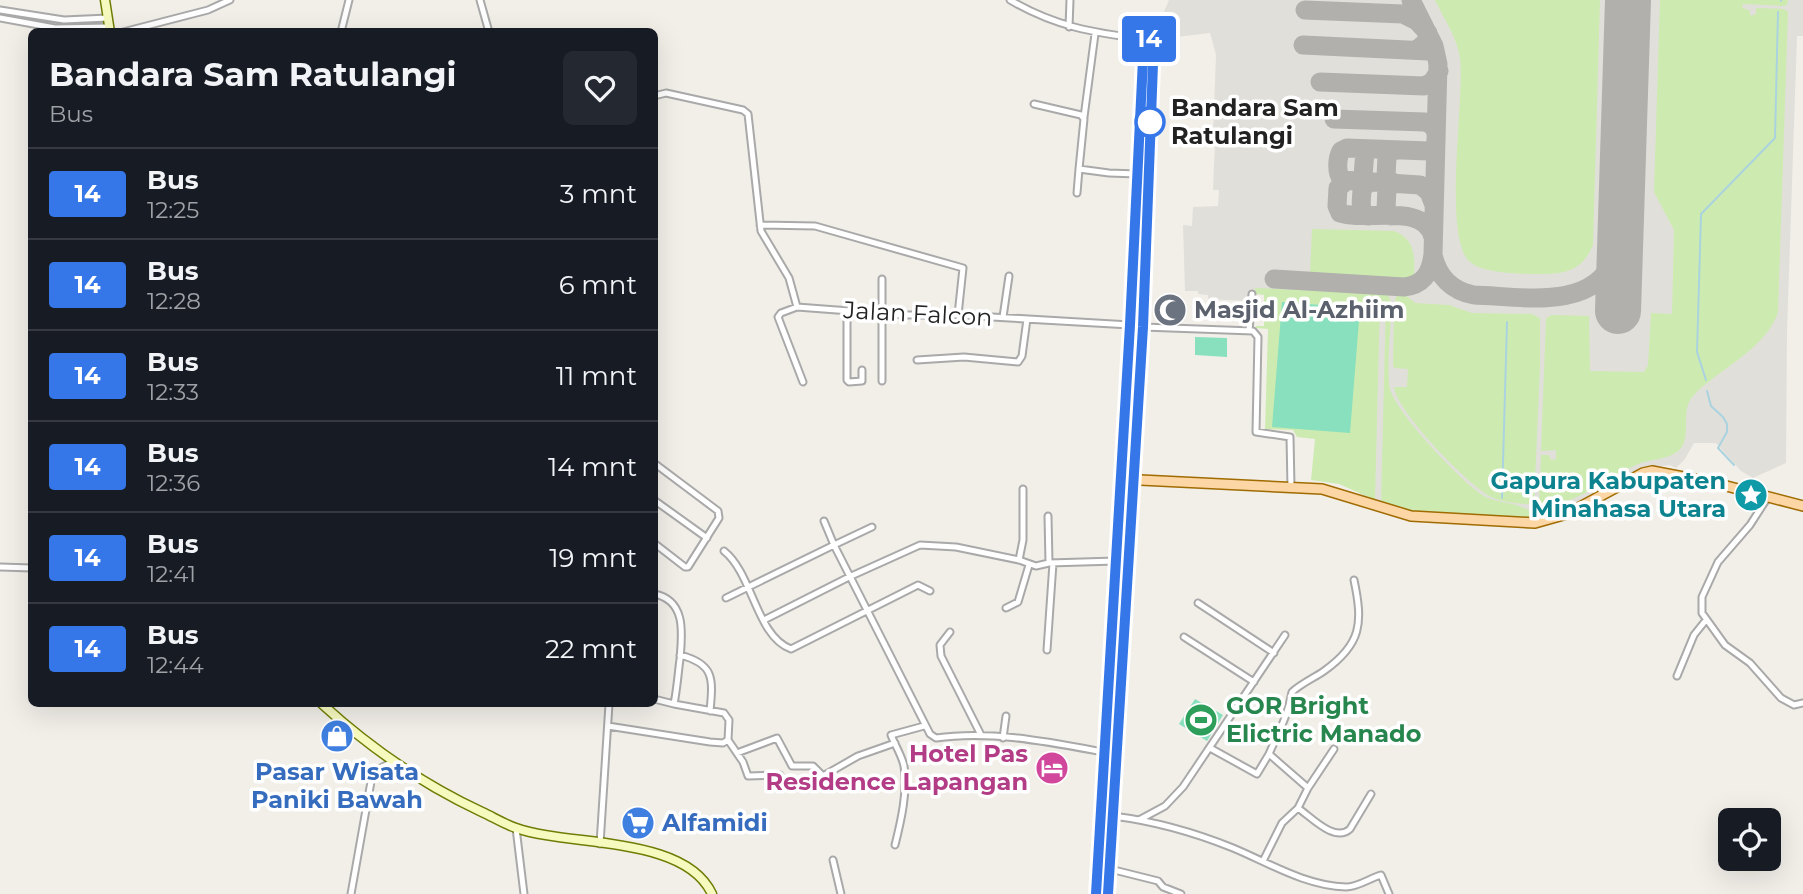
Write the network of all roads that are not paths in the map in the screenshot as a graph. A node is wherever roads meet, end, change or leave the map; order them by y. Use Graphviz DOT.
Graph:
graph roads {
  1 [pos="105,0"];
  2 [pos="230,0"];
  3 [pos="349,0"];
  4 [pos="480,0"];
  5 [pos="1010,0"];
  6 [pos="1070,0"];
  7 [pos="0,10"];
  8 [pos="0,18"];
  9 [pos="108,18"];
  10 [pos="1069,27"];
  11 [pos="55,28"];
  12 [pos="109,28"];
  13 [pos="138,28"];
  14 [pos="342,28"];
  15 [pos="488,28"];
  16 [pos="1095,34"];
  17 [pos="1149,39"];
  18 [pos="658,95"];
  19 [pos="1034,104"];
  20 [pos="1084,119"];
  21 [pos="1079,169"];
  22 [pos="1137,174"];
  23 [pos="1077,194"];
  24 [pos="760,225"];
  25 [pos="1009,276"];
  26 [pos="882,279"];
  27 [pos="1252,294"];
  28 [pos="797,307"];
  29 [pos="847,312"];
  30 [pos="883,314"];
  31 [pos="958,315"];
  32 [pos="1003,317"];
  33 [pos="1027,319"];
  34 [pos="1130,325"];
  35 [pos="1143,327"];
  36 [pos="1249,331"];
  37 [pos="917,360"];
  38 [pos="862,370"];
  39 [pos="883,381"];
  40 [pos="803,382"];
  41 [pos="658,466"];
  42 [pos="1120,479"];
  43 [pos="1133,479"];
  44 [pos="1291,487"];
  45 [pos="1023,489"];
  46 [pos="1768,497"];
  47 [pos="658,503"];
  48 [pos="1803,506"];
  49 [pos="1048,516"];
  50 [pos="824,521"];
  51 [pos="872,527"];
  52 [pos="707,538"];
  53 [pos="834,545"];
  54 [pos="658,546"];
  55 [pos="723,551"];
  56 [pos="1019,560"];
  57 [pos="1116,561"];
  58 [pos="1051,563"];
  59 [pos="1029,565"];
  60 [pos="0,567"];
  61 [pos="28,568"];
  62 [pos="849,577"];
  63 [pos="1354,580"];
  64 [pos="748,587"];
  65 [pos="930,591"];
  66 [pos="658,595"];
  67 [pos="726,598"];
  68 [pos="1198,603"];
  69 [pos="1006,608"];
  70 [pos="867,611"];
  71 [pos="764,620"];
  72 [pos="1706,620"];
  73 [pos="1112,625"];
  74 [pos="1124,626"];
  75 [pos="950,632"];
  76 [pos="1285,635"];
  77 [pos="1184,637"];
  78 [pos="1047,650"];
  79 [pos="1274,653"];
  80 [pos="680,655"];
  81 [pos="1677,677"];
  82 [pos="1254,682"];
  83 [pos="658,700"];
  84 [pos="1803,703"];
  85 [pos="674,704"];
  86 [pos="326,707"];
  87 [pos="609,707"];
  88 [pos="710,710"];
  89 [pos="1006,716"];
  90 [pos="608,726"];
  91 [pos="924,726"];
  92 [pos="981,735"];
  93 [pos="1003,738"];
  94 [pos="728,740"];
  95 [pos="895,743"];
  96 [pos="1210,748"];
  97 [pos="1334,750"];
  98 [pos="1103,752"];
  99 [pos="737,753"];
  100 [pos="1269,754"];
  101 [pos="394,761"];
  102 [pos="780,775"];
  103 [pos="1308,788"];
  104 [pos="1371,794"];
  105 [pos="1298,808"];
  106 [pos="1113,816"];
  107 [pos="1139,820"];
  108 [pos="516,828"];
  109 [pos="600,844"];
  110 [pos="895,845"];
  111 [pos="833,860"];
  112 [pos="1263,861"];
  113 [pos="1110,869"];
  114 [pos="351,894"];
  115 [pos="524,894"];
  116 [pos="712,894"];
  117 [pos="841,894"];
  118 [pos="1096,894"];
  119 [pos="1108,894"];
  120 [pos="1181,894"];
  121 [pos="1389,894"];
  1 -- 9 [label="main road"];
  2 -- 13 [label="street"];
  3 -- 14 [label="street"];
  4 -- 15 [label="street"];
  5 -- 10 [label="street"];
  6 -- 10 [label="street"];
  7 -- 9 [label="street"];
  8 -- 11 [label="street"];
  9 -- 12 [label="main road"];
  10 -- 16 [label="street"];
  16 -- 17 [label="street"];
  16 -- 20 [label="street"];
  17 -- 22 [label="highway"];
  17 -- 35 [label="highway"];
  18 -- 24 [label="street"];
  19 -- 20 [label="street"];
  20 -- 21 [label="street"];
  21 -- 22 [label="street"];
  21 -- 23 [label="street"];
  22 -- 34 [label="highway"];
  24 -- 28 [label="street"];
  24 -- 31 [label="street"];
  25 -- 32 [label="street"];
  26 -- 30 [label="street"];
  27 -- 36 [label="street"];
  28 -- 29 [label="street, Jalan Falcon"];
  28 -- 40 [label="street"];
  29 -- 30 [label="street, Jalan Falcon"];
  29 -- 38 [label="street"];
  30 -- 31 [label="street, Jalan Falcon"];
  30 -- 39 [label="street"];
  31 -- 32 [label="street, Jalan Falcon"];
  32 -- 33 [label="street, Jalan Falcon"];
  33 -- 34 [label="street, Jalan Falcon"];
  33 -- 37 [label="street"];
  34 -- 42 [label="highway"];
  35 -- 36 [label="street"];
  35 -- 43 [label="highway"];
  36 -- 44 [label="street"];
  41 -- 52 [label="street"];
  42 -- 43 [label="main road"];
  42 -- 57 [label="highway"];
  43 -- 44 [label="main road"];
  43 -- 74 [label="highway"];
  44 -- 46 [label="main road"];
  45 -- 56 [label="street"];
  46 -- 48 [label="main road"];
  46 -- 72 [label="street"];
  47 -- 52 [label="street"];
  49 -- 58 [label="street"];
  50 -- 53 [label="street"];
  51 -- 53 [label="street"];
  52 -- 54 [label="street"];
  53 -- 62 [label="street"];
  53 -- 64 [label="street"];
  55 -- 64 [label="street"];
  56 -- 59 [label="street"];
  56 -- 62 [label="street"];
  57 -- 58 [label="street"];
  57 -- 73 [label="highway"];
  58 -- 59 [label="street"];
  58 -- 78 [label="street"];
  59 -- 69 [label="street"];
  60 -- 61 [label="street"];
  62 -- 70 [label="street"];
  62 -- 71 [label="street"];
  63 -- 100 [label="street"];
  64 -- 67 [label="street"];
  64 -- 71 [label="street"];
  65 -- 70 [label="street"];
  66 -- 80 [label="street"];
  68 -- 79 [label="street"];
  70 -- 71 [label="street"];
  70 -- 91 [label="street"];
  72 -- 81 [label="street"];
  72 -- 84 [label="street"];
  73 -- 74 [label="highway"];
  73 -- 98 [label="highway"];
  74 -- 106 [label="highway"];
  75 -- 92 [label="street"];
  76 -- 79 [label="street"];
  77 -- 82 [label="street"];
  79 -- 82 [label="street"];
  80 -- 85 [label="street"];
  80 -- 88 [label="street"];
  82 -- 96 [label="street"];
  83 -- 85 [label="street"];
  85 -- 88 [label="street"];
  86 -- 101 [label="main road"];
  87 -- 90 [label="street"];
  88 -- 94 [label="street"];
  89 -- 93 [label="street"];
  90 -- 94 [label="street"];
  90 -- 109 [label="street"];
  91 -- 92 [label="street"];
  91 -- 95 [label="street"];
  92 -- 93 [label="street"];
  93 -- 98 [label="street"];
  94 -- 99 [label="street"];
  95 -- 99 [label="street"];
  95 -- 110 [label="street"];
  96 -- 100 [label="street"];
  96 -- 107 [label="street"];
  97 -- 103 [label="street"];
  98 -- 118 [label="highway"];
  99 -- 102 [label="street"];
  100 -- 103 [label="street"];
  101 -- 108 [label="main road"];
  101 -- 114 [label="street"];
  103 -- 105 [label="street"];
  104 -- 105 [label="street"];
  105 -- 112 [label="street"];
  106 -- 107 [label="street"];
  106 -- 113 [label="highway"];
  107 -- 112 [label="street"];
  108 -- 109 [label="main road"];
  108 -- 115 [label="street"];
  109 -- 116 [label="main road"];
  111 -- 117 [label="street"];
  112 -- 121 [label="street"];
  113 -- 119 [label="highway"];
  113 -- 120 [label="street"];
}
